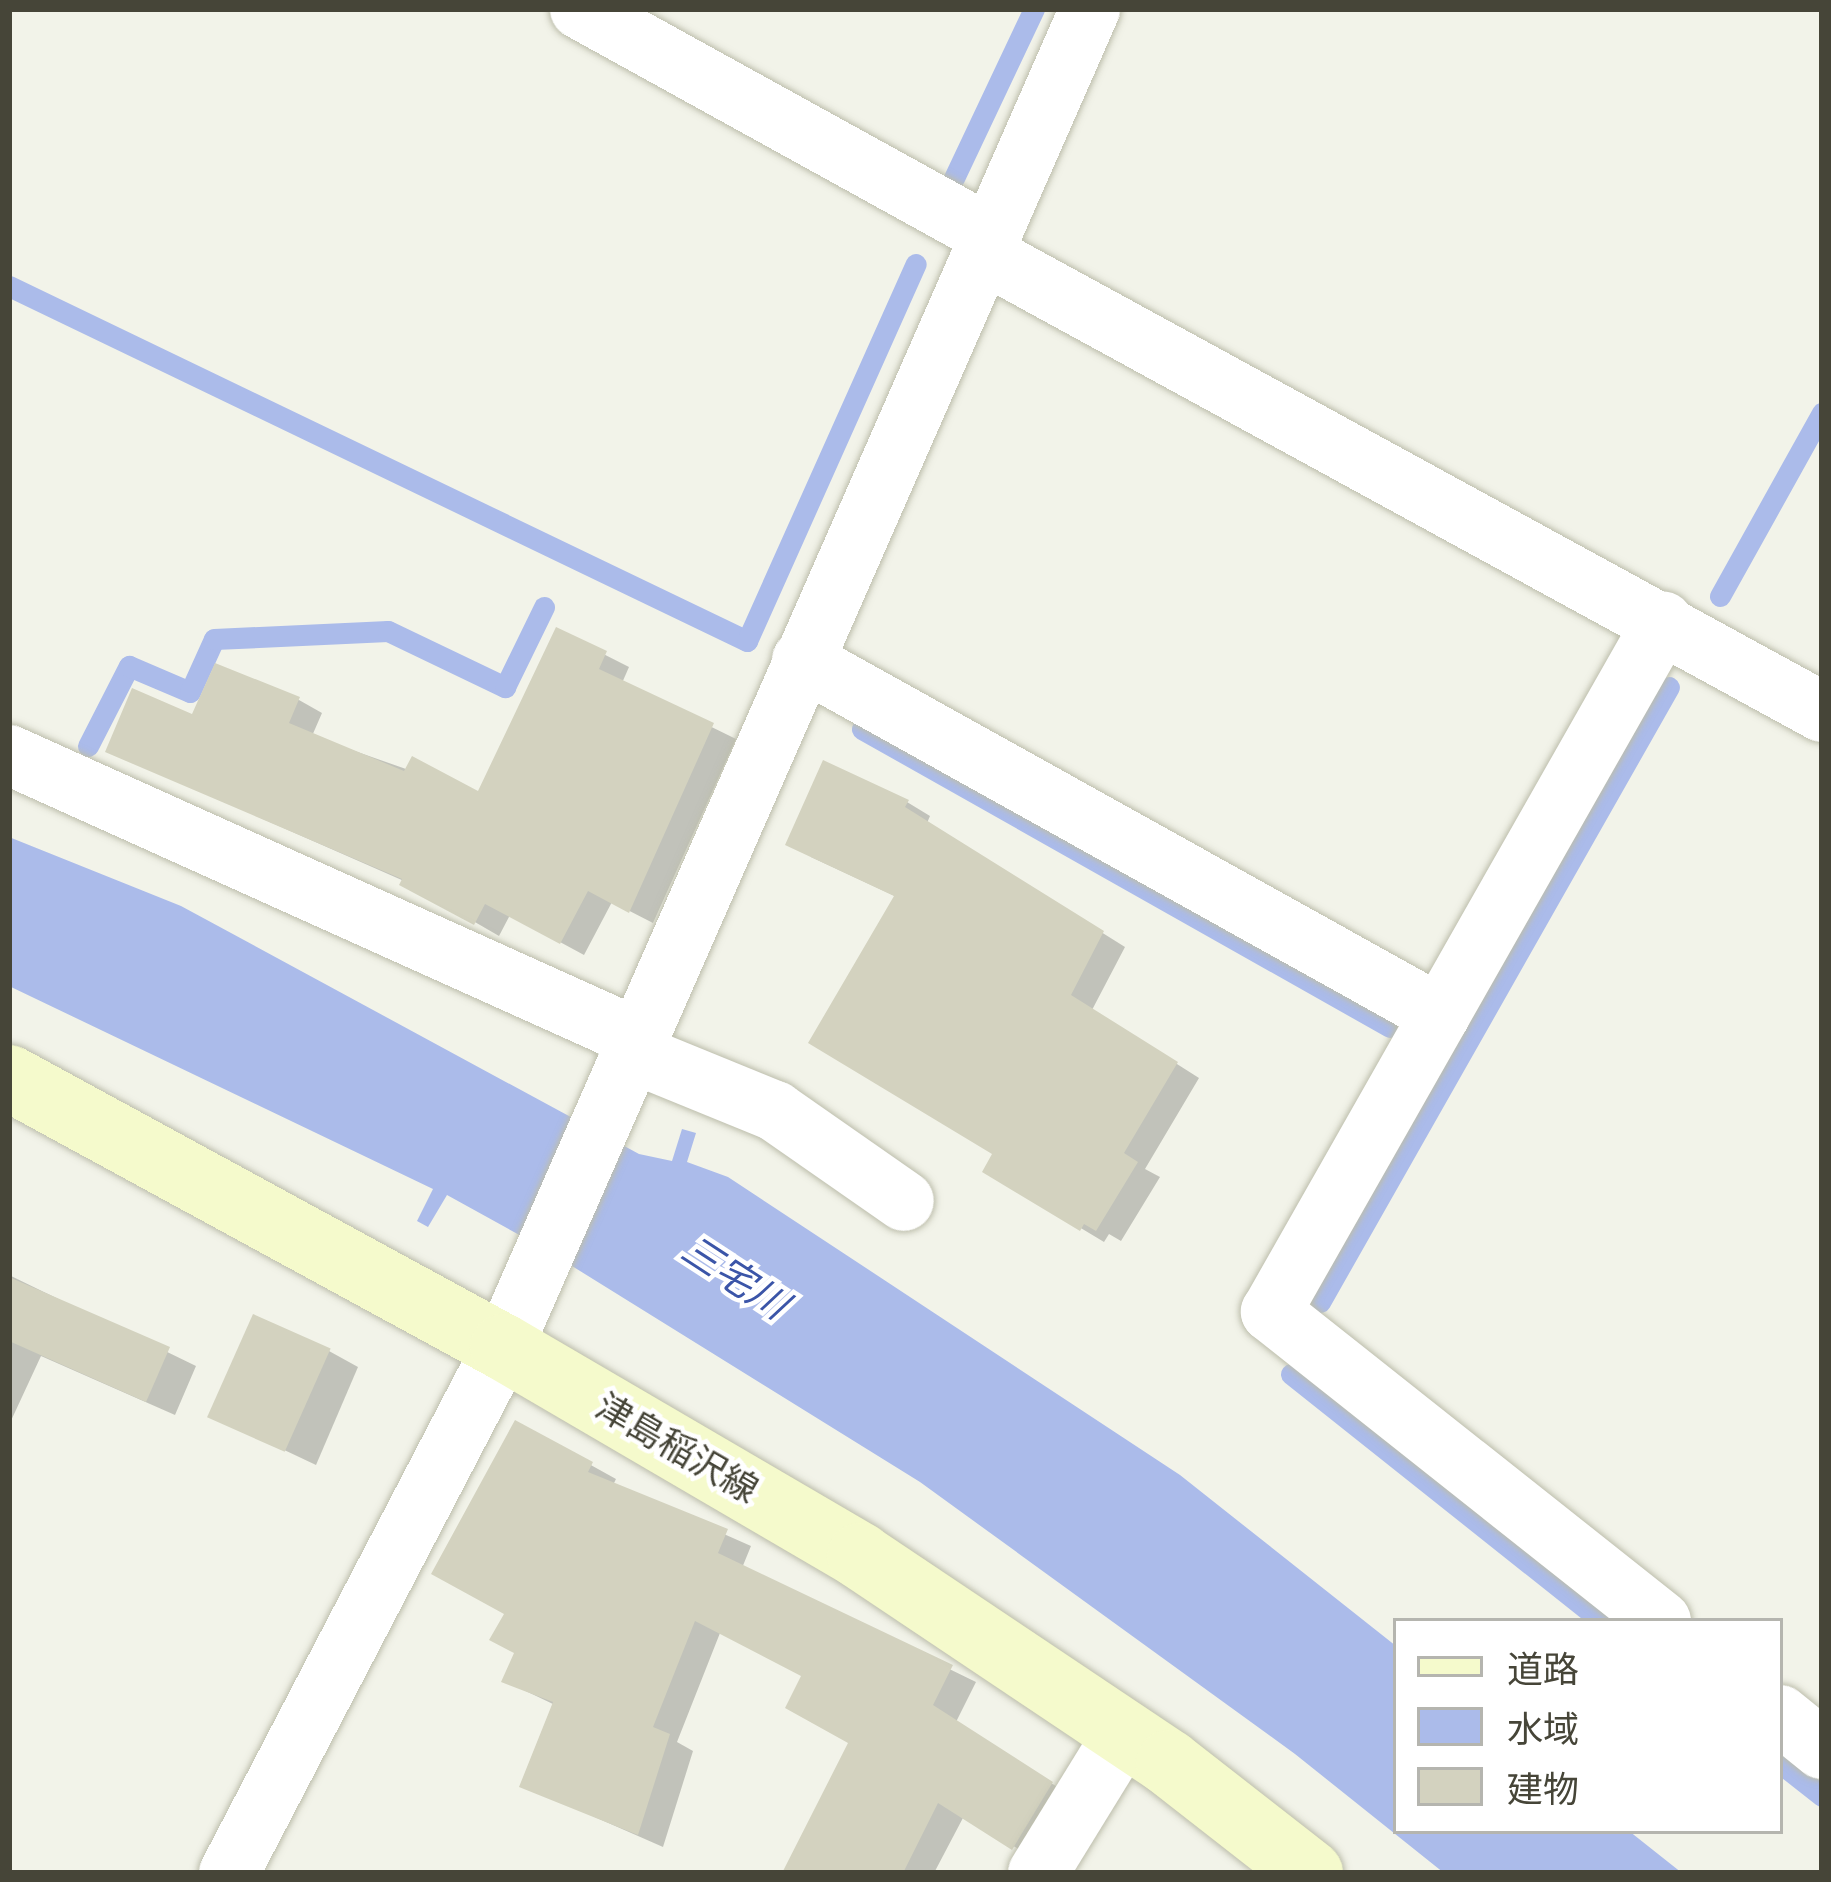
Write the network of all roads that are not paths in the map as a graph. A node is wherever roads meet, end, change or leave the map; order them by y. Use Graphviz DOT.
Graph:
graph roads {
  1 [pos="580,9"];
  2 [pos="1090,9"];
  3 [pos="986,244"];
  4 [pos="1663,622"];
  5 [pos="802,660"];
  6 [pos="1822,712"];
  7 [pos="9,755"];
  8 [pos="1440,1015"];
  9 [pos="629,1049"];
  10 [pos="9,1078"];
  11 [pos="904,1201"];
  12 [pos="503,1347"];
  13 [pos="1657,1618"];
  14 [pos="1783,1717"];
  15 [pos="1124,1733"];
  16 [pos="1822,1749"];
  17 [pos="229,1873"];
  18 [pos="1038,1873"];
  19 [pos="1310,1873"];
  1 -- 3 [label="street"];
  2 -- 3 [label="street"];
  3 -- 4 [label="street"];
  3 -- 5 [label="street"];
  4 -- 6 [label="street"];
  4 -- 8 [label="street"];
  5 -- 8 [label="street"];
  5 -- 9 [label="street"];
  7 -- 9 [label="street"];
  8 -- 13 [label="street"];
  9 -- 11 [label="street"];
  9 -- 12 [label="street"];
  10 -- 12 [label="main road, 津島稲沢線"];
  12 -- 15 [label="main road, 津島稲沢線"];
  12 -- 17 [label="street"];
  14 -- 16 [label="street"];
  15 -- 18 [label="street"];
  15 -- 19 [label="main road, 津島稲沢線"];
}
